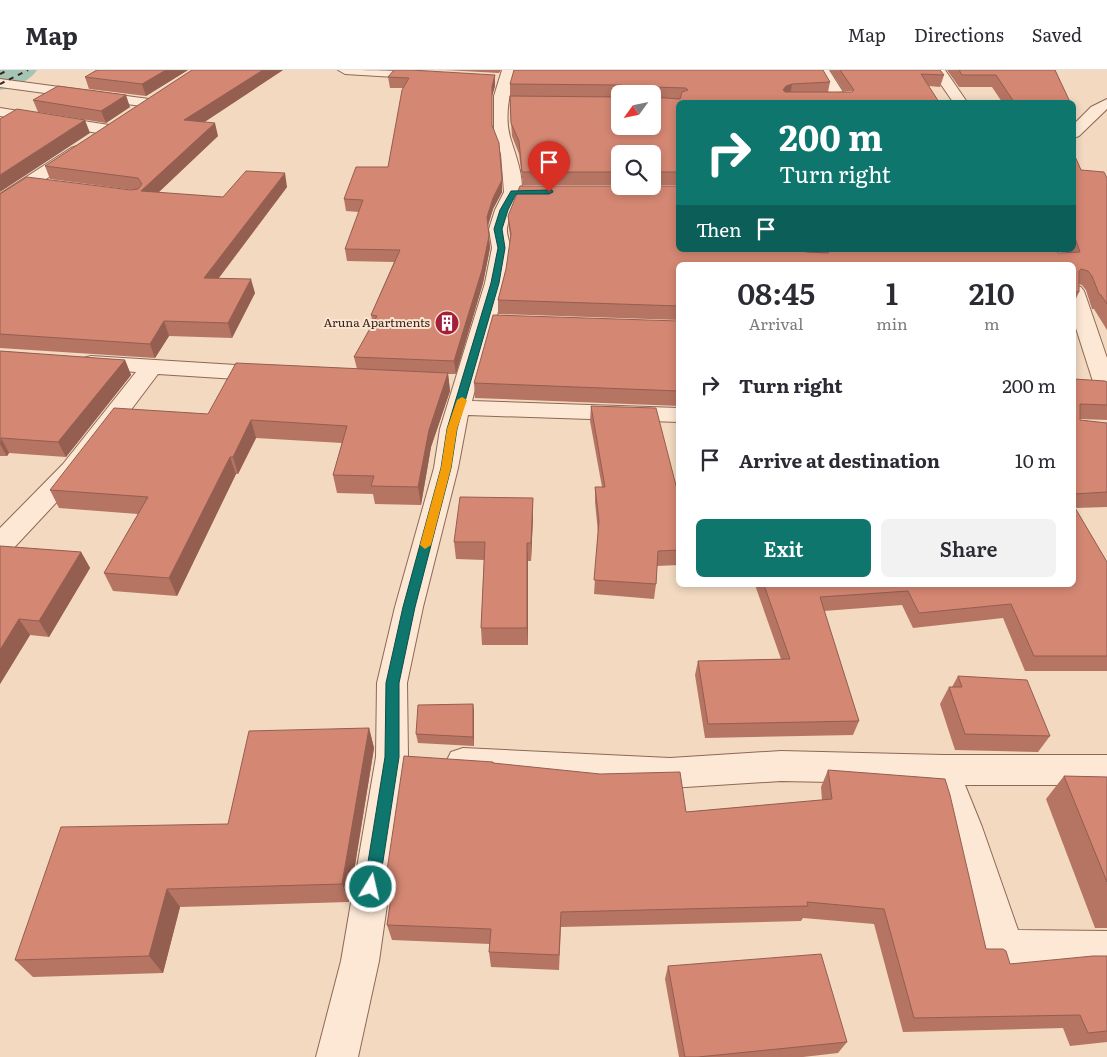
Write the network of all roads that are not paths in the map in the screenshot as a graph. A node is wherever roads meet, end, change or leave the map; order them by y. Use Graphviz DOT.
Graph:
graph roads {
  1 [pos="22,70"];
  2 [pos="345,70"];
  3 [pos="822,70"];
  4 [pos="938,70"];
  5 [pos="438,76"];
  6 [pos="0,82"];
  7 [pos="29,87"];
  8 [pos="506,87"];
  9 [pos="164,93"];
  10 [pos="840,100"];
  11 [pos="959,100"];
  12 [pos="149,103"];
  13 [pos="1107,104"];
  14 [pos="0,110"];
  15 [pos="109,130"];
  16 [pos="1076,131"];
  17 [pos="31,182"];
  18 [pos="50,185"];
  19 [pos="0,202"];
  20 [pos="1076,296"];
  21 [pos="66,362"];
  22 [pos="152,368"];
  23 [pos="290,374"];
  24 [pos="458,391"];
  25 [pos="1107,391"];
  26 [pos="676,415"];
  27 [pos="0,545"];
  28 [pos="415,758"];
  29 [pos="943,770"];
  30 [pos="1107,770"];
  31 [pos="1107,950"];
  32 [pos="337,1057"];
  1 -- 6 [label="street"];
  2 -- 5 [label="street"];
  3 -- 10 [label="street"];
  4 -- 11 [label="street"];
  6 -- 7 [label="street"];
  7 -- 12 [label="street"];
  7 -- 14 [label="street"];
  8 -- 24 [label="street"];
  9 -- 12 [label="street"];
  12 -- 15 [label="street"];
  13 -- 16 [label="street"];
  14 -- 15 [label="street"];
  15 -- 17 [label="street"];
  17 -- 18 [label="street"];
  17 -- 19 [label="street"];
  20 -- 25 [label="street"];
  21 -- 22 [label="street"];
  22 -- 23 [label="street"];
  22 -- 27 [label="street"];
  24 -- 26 [label="street"];
  24 -- 28 [label="street"];
  28 -- 29 [label="street"];
  28 -- 32 [label="street"];
  29 -- 30 [label="street"];
  29 -- 31 [label="street"];
}
